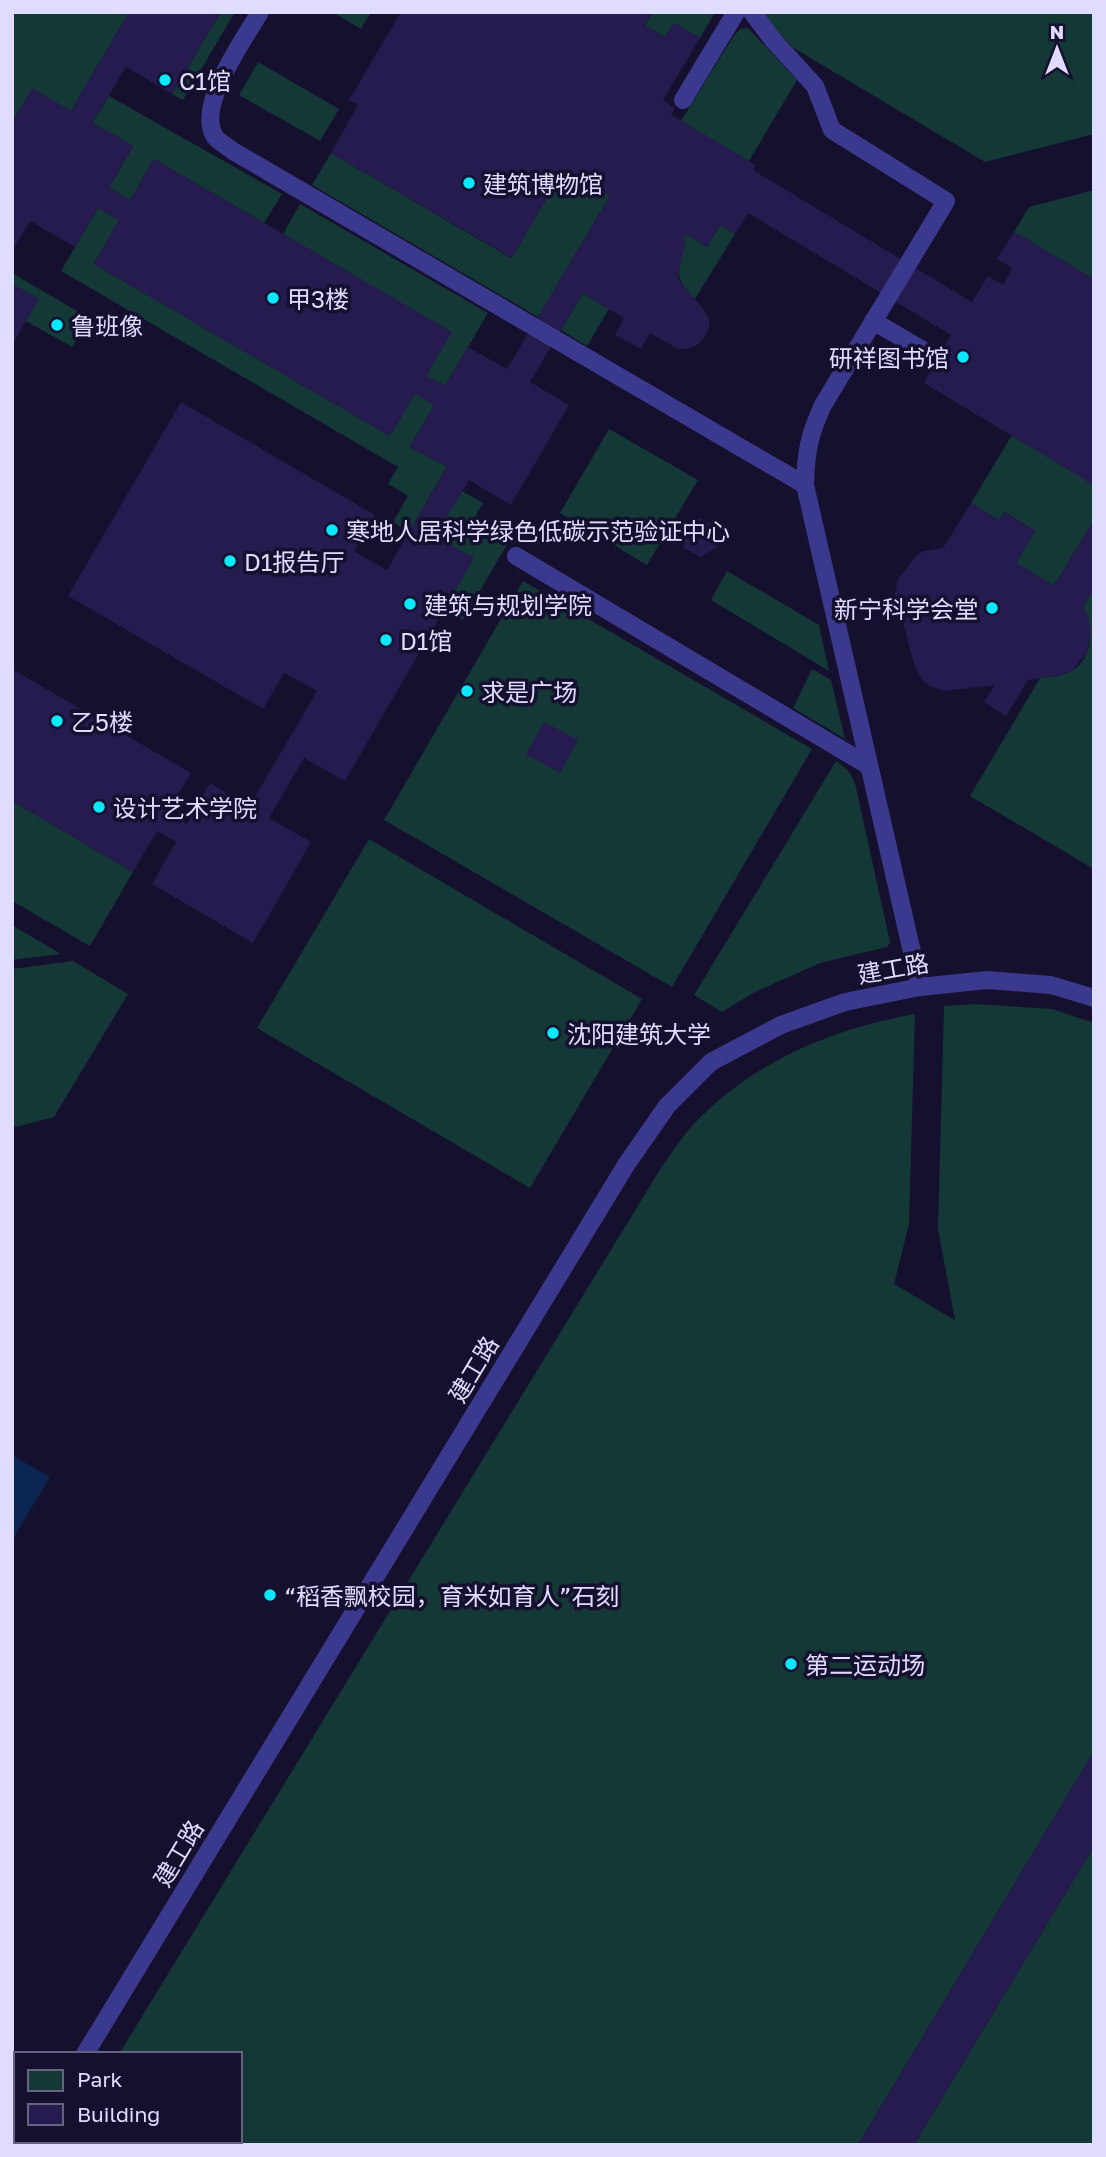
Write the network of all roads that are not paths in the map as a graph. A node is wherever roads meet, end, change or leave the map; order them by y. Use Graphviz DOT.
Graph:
graph roads {
  1 [pos="260,12"];
  2 [pos="736,12"];
  3 [pos="752,12"];
  4 [pos="683,100"];
  5 [pos="873,321"];
  6 [pos="937,359"];
  7 [pos="805,485"];
  8 [pos="516,556"];
  9 [pos="869,766"];
  10 [pos="920,987"];
  11 [pos="1094,998"];
  12 [pos="86,2052"];
  1 -- 7 [label="lane"];
  2 -- 4 [label="lane"];
  3 -- 5 [label="lane"];
  5 -- 6 [label="lane"];
  5 -- 7 [label="lane"];
  7 -- 9 [label="lane"];
  8 -- 9 [label="lane"];
  9 -- 10 [label="lane"];
  10 -- 11 [label="lane, 建工路"];
  10 -- 12 [label="lane, 建工路"];
}
